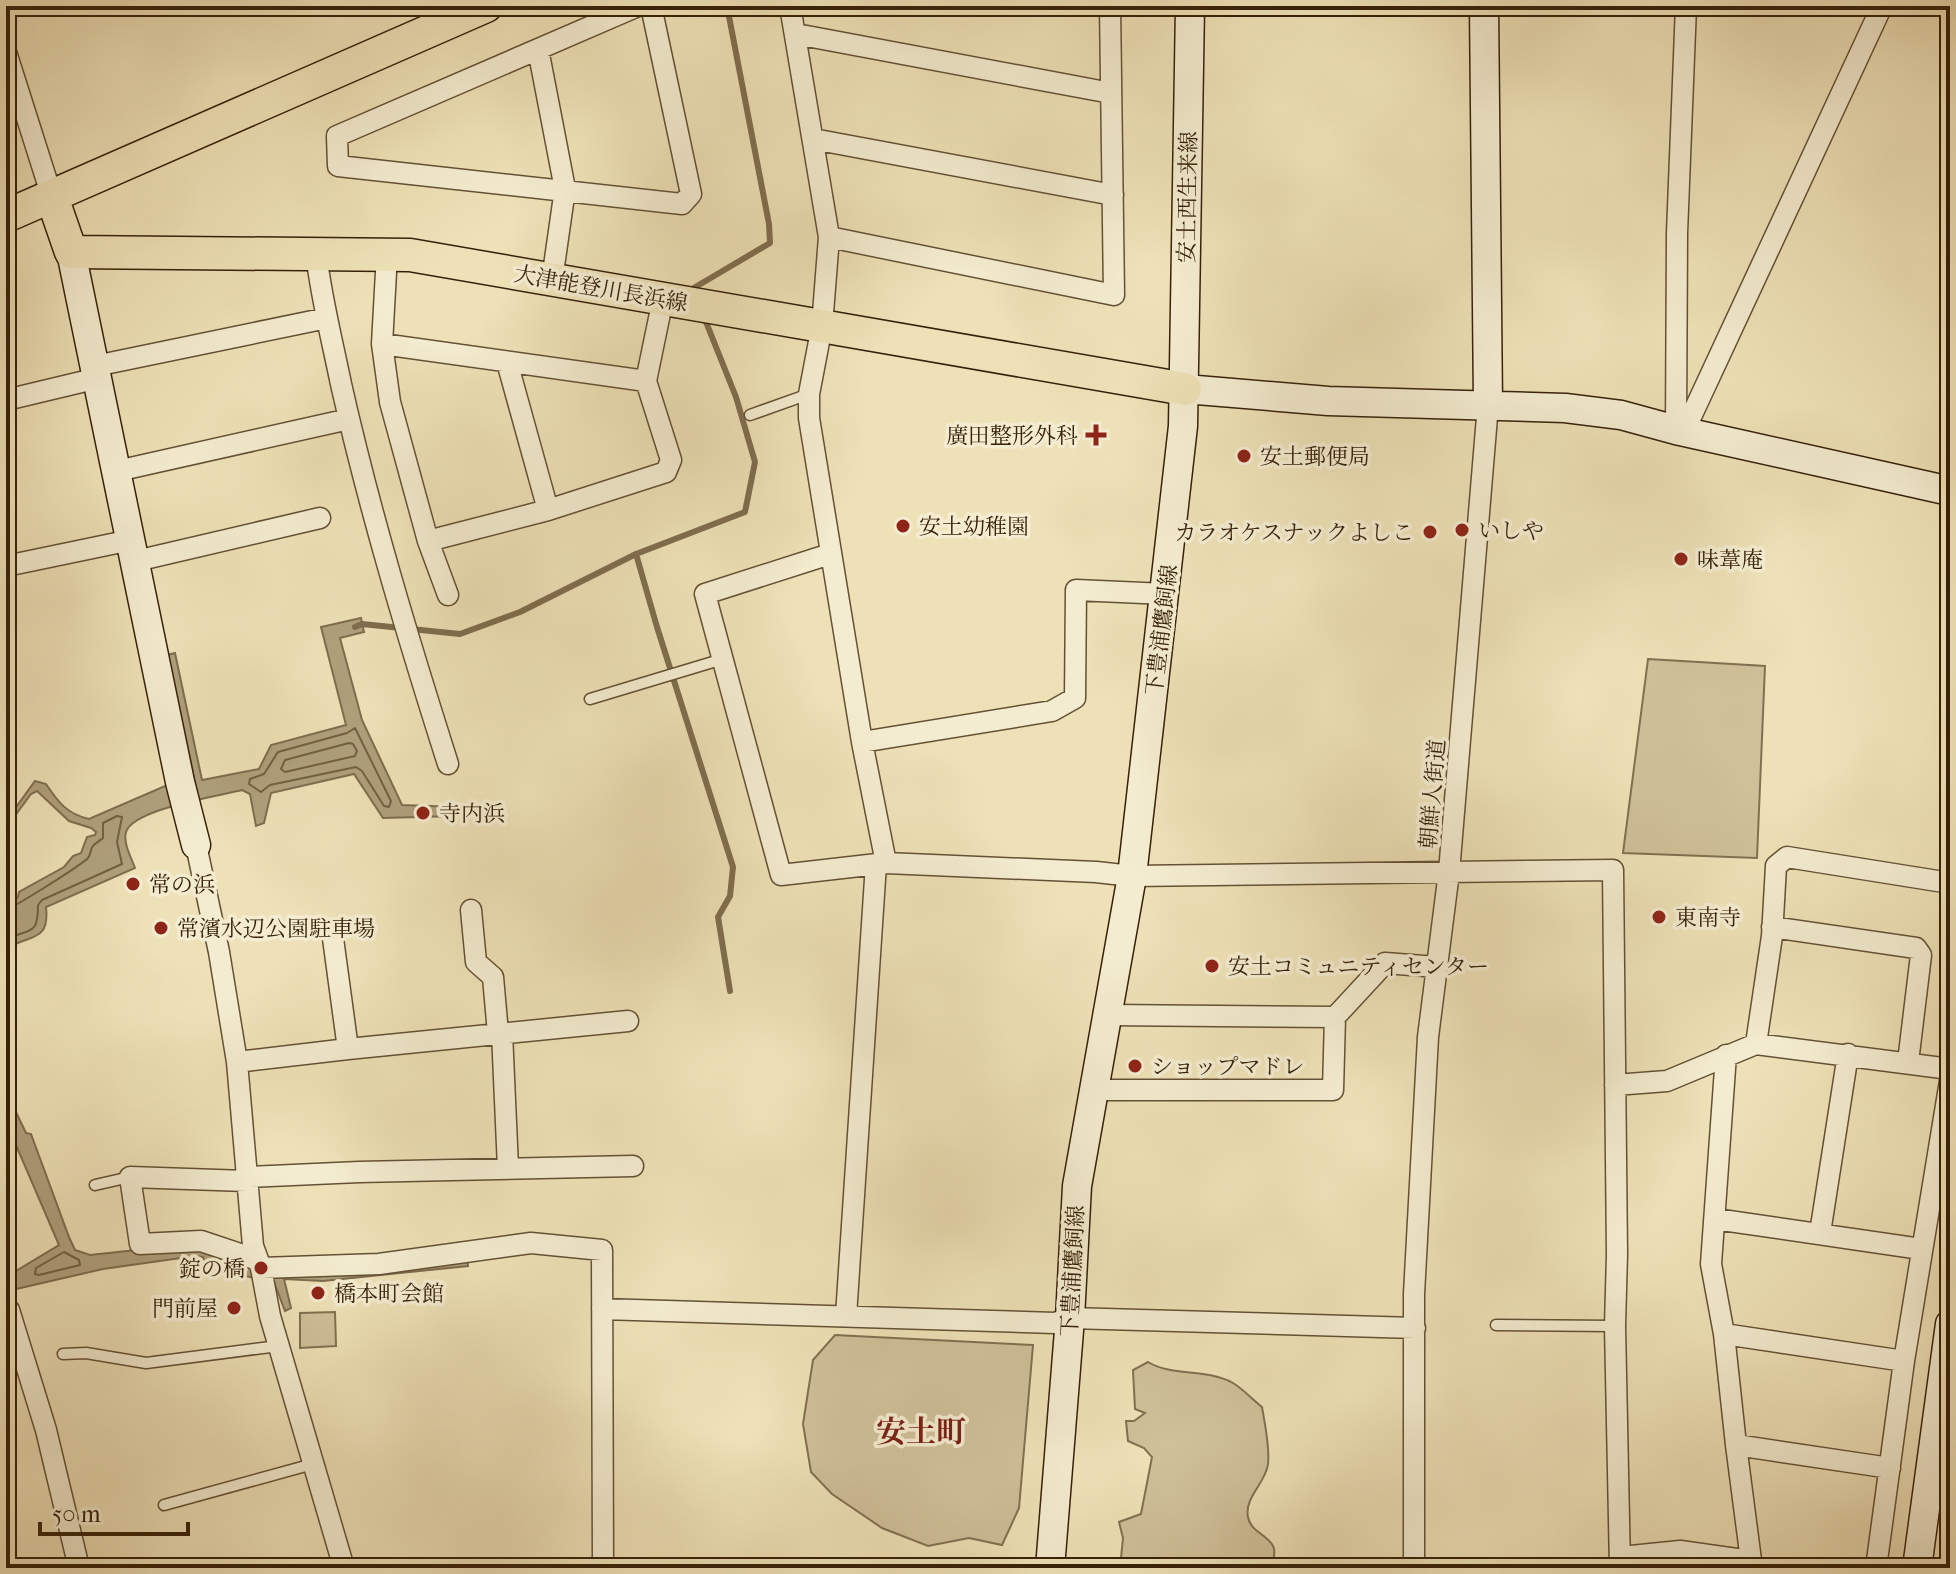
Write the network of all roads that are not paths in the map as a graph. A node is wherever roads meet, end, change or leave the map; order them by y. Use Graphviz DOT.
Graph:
graph roads {
  1 [pos="486,6"];
  2 [pos="638,6"];
  3 [pos="651,6"];
  4 [pos="790,6"];
  5 [pos="1110,6"];
  6 [pos="1190,6"];
  7 [pos="1484,6"];
  8 [pos="1686,6"];
  9 [pos="1882,6"];
  10 [pos="796,34"];
  11 [pos="538,49"];
  12 [pos="6,52"];
  13 [pos="1111,93"];
  14 [pos="813,139"];
  15 [pos="565,189"];
  16 [pos="1113,195"];
  17 [pos="52,197"];
  18 [pos="6,216"];
  19 [pos="829,237"];
  20 [pos="71,252"];
  21 [pos="316,253"];
  22 [pos="387,254"];
  23 [pos="552,280"];
  24 [pos="663,299"];
  25 [pos="327,318"];
  26 [pos="822,326"];
  27 [pos="382,344"];
  28 [pos="507,362"];
  29 [pos="96,372"];
  30 [pos="646,381"];
  31 [pos="1185,389"];
  32 [pos="809,394"];
  33 [pos="6,400"];
  34 [pos="1488,405"];
  35 [pos="750,415"];
  36 [pos="349,419"];
  37 [pos="1676,430"];
  38 [pos="117,471"];
  39 [pos="1950,491"];
  40 [pos="548,510"];
  41 [pos="320,518"];
  42 [pos="428,541"];
  43 [pos="134,551"];
  44 [pos="830,554"];
  45 [pos="6,566"];
  46 [pos="1166,594"];
  47 [pos="448,595"];
  48 [pos="723,659"];
  49 [pos="590,699"];
  50 [pos="862,742"];
  51 [pos="448,764"];
  52 [pos="196,845"];
  53 [pos="881,864"];
  54 [pos="1449,872"];
  55 [pos="1132,876"];
  56 [pos="1950,883"];
  57 [pos="471,910"];
  58 [pos="1772,927"];
  59 [pos="332,931"];
  60 [pos="1437,967"];
  61 [pos="1108,1015"];
  62 [pos="1335,1017"];
  63 [pos="628,1021"];
  64 [pos="500,1033"];
  65 [pos="1756,1044"];
  66 [pos="348,1049"];
  67 [pos="1848,1054"];
  68 [pos="1726,1055"];
  69 [pos="237,1062"];
  70 [pos="1908,1062"];
  71 [pos="1950,1069"];
  72 [pos="1950,1081"];
  73 [pos="1615,1085"];
  74 [pos="1095,1090"];
  75 [pos="633,1166"];
  76 [pos="508,1168"];
  77 [pos="130,1177"];
  78 [pos="246,1179"];
  79 [pos="95,1185"];
  80 [pos="1715,1219"];
  81 [pos="1820,1233"];
  82 [pos="1921,1249"];
  83 [pos="260,1264"];
  84 [pos="7,1307"];
  85 [pos="602,1309"];
  86 [pos="846,1316"];
  87 [pos="1070,1318"];
  88 [pos="1950,1324"];
  89 [pos="1496,1325"];
  90 [pos="1615,1326"];
  91 [pos="1415,1328"];
  92 [pos="1724,1334"];
  93 [pos="278,1346"];
  94 [pos="63,1354"];
  95 [pos="1904,1361"];
  96 [pos="1736,1445"];
  97 [pos="313,1464"];
  98 [pos="1890,1468"];
  99 [pos="164,1505"];
  100 [pos="1620,1563"];
  101 [pos="1751,1564"];
  102 [pos="79,1568"];
  103 [pos="344,1568"];
  104 [pos="603,1568"];
  105 [pos="1050,1568"];
  106 [pos="1414,1568"];
  107 [pos="1876,1568"];
  108 [pos="1917,1568"];
  1 -- 17 [label="main road"];
  2 -- 11 [label="street"];
  3 -- 15 [label="street"];
  4 -- 10 [label="street"];
  5 -- 13 [label="street"];
  6 -- 31 [label="main road, 安土西生来線"];
  7 -- 34 [label="main road"];
  8 -- 37 [label="street"];
  9 -- 37 [label="street"];
  10 -- 13 [label="street"];
  10 -- 14 [label="street"];
  11 -- 15 [label="street"];
  11 -- 15 [label="street"];
  12 -- 17 [label="street"];
  13 -- 16 [label="street"];
  14 -- 16 [label="street"];
  14 -- 19 [label="street"];
  15 -- 23 [label="street"];
  16 -- 19 [label="street"];
  17 -- 18 [label="main road"];
  17 -- 20 [label="main road"];
  19 -- 26 [label="street"];
  20 -- 21 [label="main road, 大津能登川長浜線"];
  20 -- 29 [label="main road"];
  21 -- 22 [label="main road, 大津能登川長浜線"];
  21 -- 25 [label="street"];
  22 -- 23 [label="main road, 大津能登川長浜線"];
  22 -- 27 [label="street"];
  23 -- 24 [label="main road, 大津能登川長浜線"];
  24 -- 26 [label="main road, 大津能登川長浜線"];
  24 -- 30 [label="street"];
  25 -- 29 [label="street"];
  25 -- 36 [label="street"];
  26 -- 31 [label="main road, 大津能登川長浜線"];
  26 -- 32 [label="street"];
  27 -- 28 [label="street"];
  27 -- 42 [label="street"];
  28 -- 30 [label="street"];
  28 -- 40 [label="street"];
  29 -- 33 [label="street"];
  29 -- 38 [label="main road"];
  30 -- 40 [label="street"];
  31 -- 34 [label="main road"];
  31 -- 46 [label="main road, 下豊浦鷹飼線"];
  32 -- 35 [label="lane"];
  32 -- 44 [label="street"];
  34 -- 37 [label="main road"];
  34 -- 54 [label="street, 朝鮮人街道"];
  36 -- 38 [label="street"];
  36 -- 51 [label="street"];
  37 -- 39 [label="main road"];
  38 -- 43 [label="main road"];
  40 -- 42 [label="street"];
  41 -- 43 [label="street"];
  42 -- 47 [label="street"];
  43 -- 45 [label="street"];
  43 -- 52 [label="main road"];
  44 -- 48 [label="street"];
  44 -- 50 [label="street"];
  46 -- 50 [label="street"];
  46 -- 55 [label="main road, 下豊浦鷹飼線"];
  48 -- 49 [label="lane"];
  48 -- 53 [label="street, 朝鮮人街道"];
  50 -- 53 [label="street"];
  52 -- 69 [label="street"];
  53 -- 55 [label="street, 朝鮮人街道"];
  53 -- 86 [label="street"];
  54 -- 55 [label="street, 朝鮮人街道"];
  54 -- 60 [label="street"];
  54 -- 73 [label="street"];
  55 -- 61 [label="main road, 下豊浦鷹飼線"];
  56 -- 58 [label="street"];
  57 -- 64 [label="street"];
  58 -- 65 [label="street"];
  58 -- 70 [label="street"];
  59 -- 66 [label="street"];
  60 -- 62 [label="street"];
  60 -- 91 [label="street"];
  61 -- 62 [label="street"];
  61 -- 74 [label="main road, 下豊浦鷹飼線"];
  62 -- 74 [label="street"];
  63 -- 64 [label="street"];
  64 -- 66 [label="street"];
  64 -- 76 [label="street"];
  65 -- 67 [label="street"];
  65 -- 68 [label="street"];
  66 -- 69 [label="street"];
  67 -- 70 [label="street"];
  67 -- 81 [label="street"];
  68 -- 73 [label="street"];
  68 -- 80 [label="street"];
  69 -- 78 [label="street"];
  70 -- 71 [label="street"];
  72 -- 82 [label="street"];
  73 -- 90 [label="street"];
  74 -- 87 [label="main road, 下豊浦鷹飼線"];
  75 -- 76 [label="street"];
  76 -- 78 [label="street"];
  77 -- 78 [label="street"];
  77 -- 79 [label="lane"];
  77 -- 83 [label="street"];
  78 -- 83 [label="street"];
  80 -- 81 [label="street"];
  80 -- 92 [label="street"];
  81 -- 82 [label="street"];
  82 -- 95 [label="street"];
  83 -- 85 [label="street"];
  83 -- 93 [label="street"];
  84 -- 102 [label="street"];
  85 -- 86 [label="street"];
  85 -- 104 [label="street"];
  86 -- 87 [label="street"];
  87 -- 91 [label="street"];
  87 -- 105 [label="main road, 下豊浦鷹飼線"];
  88 -- 108 [label="main road"];
  89 -- 90 [label="lane"];
  90 -- 100 [label="street"];
  91 -- 106 [label="street"];
  92 -- 95 [label="street"];
  92 -- 96 [label="street"];
  93 -- 94 [label="lane"];
  93 -- 97 [label="street"];
  95 -- 98 [label="street"];
  96 -- 98 [label="street"];
  96 -- 101 [label="street"];
  97 -- 99 [label="lane"];
  97 -- 103 [label="street"];
  98 -- 107 [label="street"];
  100 -- 101 [label="street"];
}
